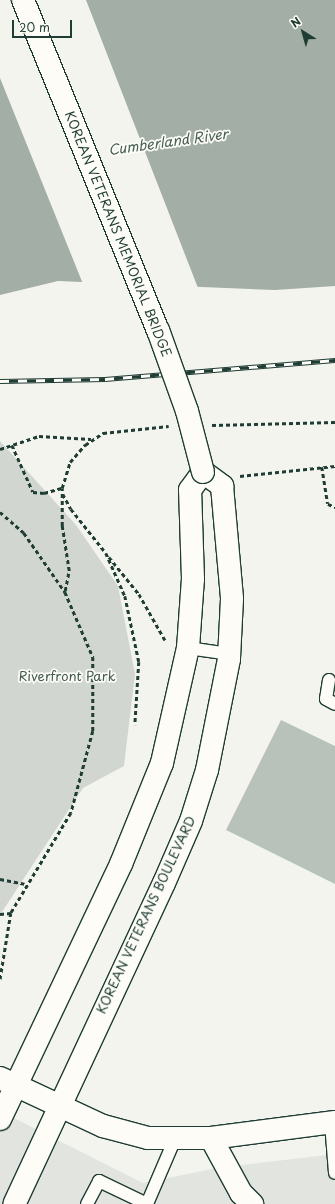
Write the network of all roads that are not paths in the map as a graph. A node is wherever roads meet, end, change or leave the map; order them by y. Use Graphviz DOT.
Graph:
graph roads {
  1 [pos="23,0"];
  2 [pos="209,476"];
  3 [pos="188,648"];
  4 [pos="229,654"];
  5 [pos="329,680"];
  6 [pos="335,704"];
  7 [pos="9,1082"];
  8 [pos="58,1106"];
  9 [pos="0,1119"];
  10 [pos="333,1123"];
  11 [pos="211,1138"];
  12 [pos="174,1140"];
  13 [pos="335,1173"];
  14 [pos="14,1204"];
  15 [pos="87,1204"];
  16 [pos="147,1204"];
  17 [pos="252,1204"];
  1 -- 2 [label="main road, KOREAN VETERANS MEMORIAL BRIDGE, bridge"];
  2 -- 3 [label="main road"];
  2 -- 4 [label="main road, KOREAN VETERANS BOULEVARD"];
  3 -- 4 [label="lane"];
  3 -- 7 [label="main road"];
  4 -- 8 [label="main road, KOREAN VETERANS BOULEVARD"];
  5 -- 6 [label="lane"];
  7 -- 8 [label="main road"];
  7 -- 9 [label="main road"];
  8 -- 12 [label="main road"];
  8 -- 14 [label="main road, KOREAN VETERANS BOULEVARD"];
  10 -- 11 [label="main road"];
  10 -- 13 [label="lane"];
  11 -- 12 [label="main road"];
  11 -- 17 [label="main road"];
  12 -- 16 [label="lane"];
  15 -- 16 [label="lane"];
}
